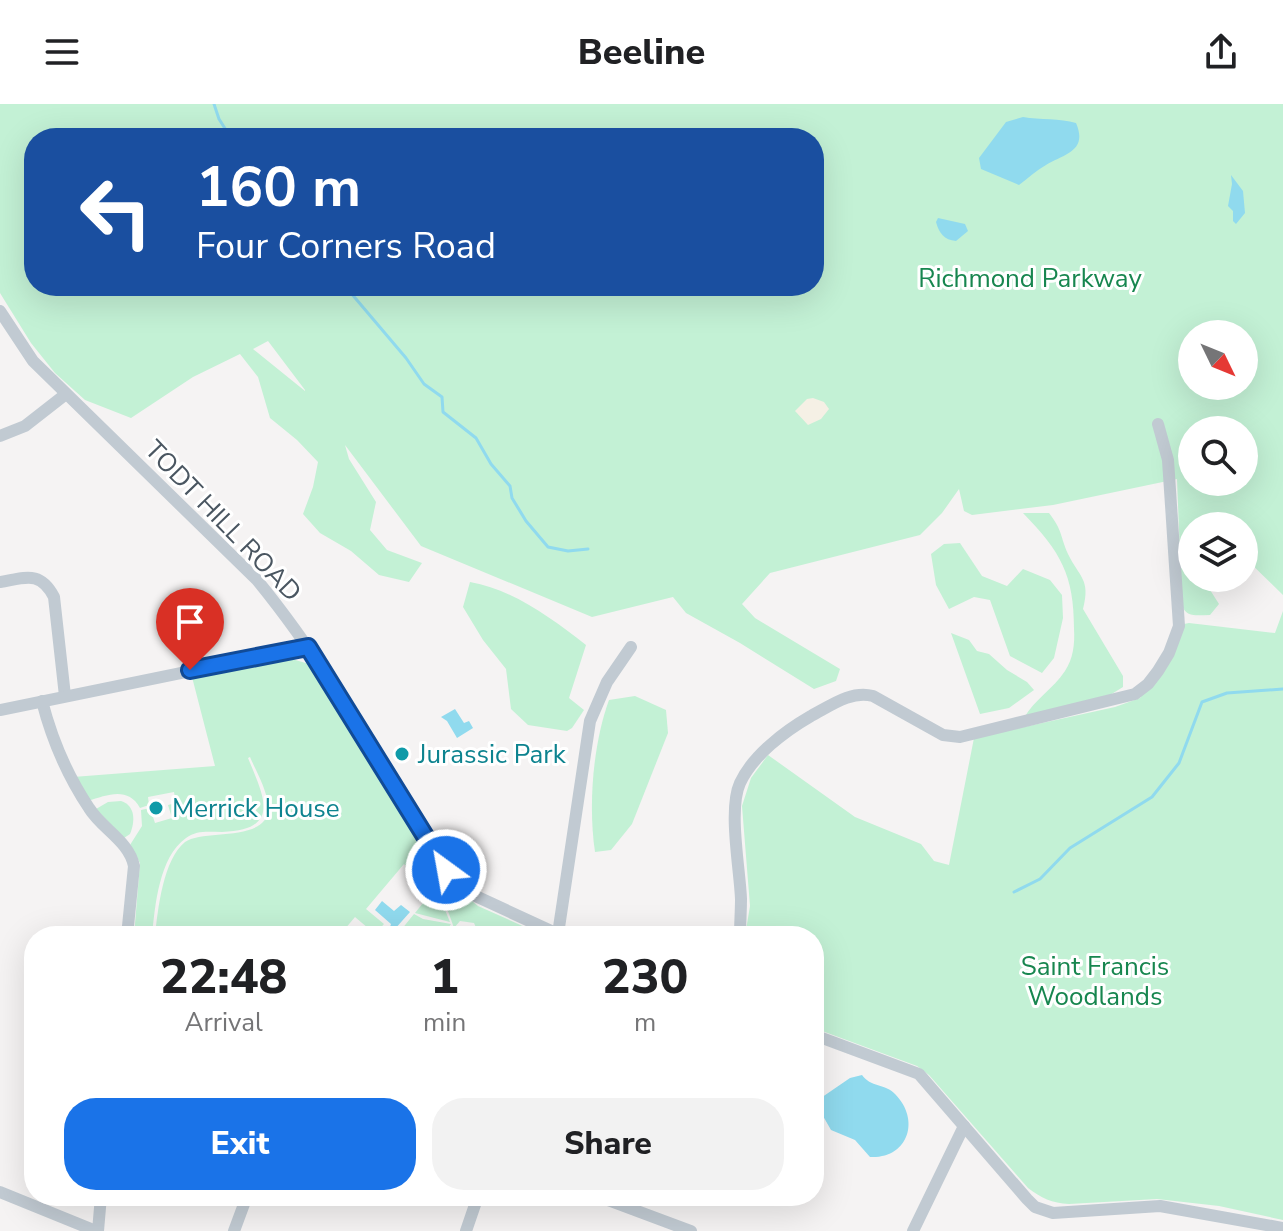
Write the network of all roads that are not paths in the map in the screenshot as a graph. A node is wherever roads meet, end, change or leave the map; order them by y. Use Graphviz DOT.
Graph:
graph roads {
  1 [pos="0,311"];
  2 [pos="66,394"];
  3 [pos="1158,424"];
  4 [pos="0,436"];
  5 [pos="0,582"];
  6 [pos="308,647"];
  7 [pos="631,647"];
  8 [pos="65,696"];
  9 [pos="42,701"];
  10 [pos="0,710"];
  11 [pos="128,926"];
  12 [pos="540,926"];
  13 [pos="561,926"];
  14 [pos="740,926"];
  15 [pos="824,1039"];
  16 [pos="964,1126"];
  17 [pos="0,1192"];
  18 [pos="24,1202"];
  19 [pos="35,1206"];
  20 [pos="100,1206"];
  21 [pos="243,1206"];
  22 [pos="475,1206"];
  23 [pos="624,1206"];
  24 [pos="1283,1228"];
  25 [pos="97,1231"];
  26 [pos="234,1231"];
  27 [pos="466,1231"];
  28 [pos="691,1231"];
  29 [pos="913,1231"];
  1 -- 2 [label="street, TODT HILL ROAD"];
  2 -- 4 [label="street"];
  2 -- 6 [label="street, TODT HILL ROAD"];
  3 -- 14 [label="street"];
  5 -- 8 [label="street"];
  6 -- 8 [label="street"];
  6 -- 12 [label="street, TODT HILL ROAD"];
  7 -- 13 [label="street"];
  8 -- 9 [label="street"];
  9 -- 10 [label="street"];
  9 -- 11 [label="street"];
  15 -- 16 [label="street"];
  16 -- 24 [label="street"];
  16 -- 29 [label="street"];
  17 -- 18 [label="street"];
  19 -- 25 [label="street"];
  20 -- 25 [label="street"];
  21 -- 26 [label="street"];
  22 -- 27 [label="street"];
  23 -- 28 [label="street"];
}
